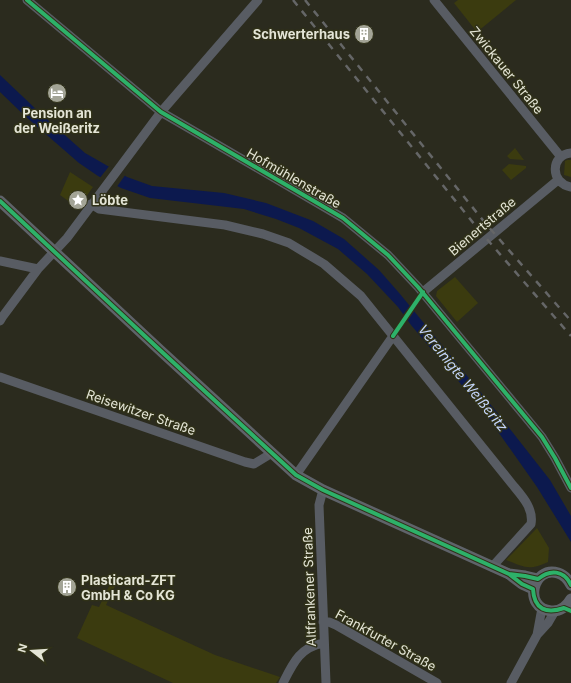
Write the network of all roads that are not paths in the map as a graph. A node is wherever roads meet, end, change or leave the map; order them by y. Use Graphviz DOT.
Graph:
graph roads {
  1 [pos="258,0"];
  2 [pos="434,0"];
  3 [pos="31,1"];
  4 [pos="161,112"];
  5 [pos="571,153"];
  6 [pos="561,157"];
  7 [pos="558,180"];
  8 [pos="571,187"];
  9 [pos="0,201"];
  10 [pos="91,204"];
  11 [pos="54,252"];
  12 [pos="0,261"];
  13 [pos="38,269"];
  14 [pos="423,292"];
  15 [pos="0,321"];
  16 [pos="393,336"];
  17 [pos="0,378"];
  18 [pos="272,453"];
  19 [pos="296,475"];
  20 [pos="571,488"];
  21 [pos="323,490"];
  22 [pos="495,563"];
  23 [pos="570,582"];
  24 [pos="536,584"];
  25 [pos="565,607"];
  26 [pos="542,608"];
  27 [pos="323,622"];
  28 [pos="537,635"];
  29 [pos="324,643"];
  30 [pos="283,683"];
  31 [pos="326,683"];
  32 [pos="437,683"];
  33 [pos="511,683"];
  1 -- 4 [label="street"];
  2 -- 6 [label="street, Zwickauer Straße"];
  3 -- 4 [label="street, Hofmühlenstraße"];
  4 -- 10 [label="street"];
  4 -- 14 [label="street, Hofmühlenstraße"];
  5 -- 6 [label="street"];
  6 -- 7 [label="street"];
  7 -- 8 [label="street"];
  7 -- 14 [label="street, Bienertstraße"];
  9 -- 11 [label="main road"];
  10 -- 11 [label="street"];
  10 -- 16 [label="street"];
  11 -- 13 [label="street"];
  11 -- 18 [label="main road"];
  12 -- 13 [label="street"];
  13 -- 15 [label="street"];
  14 -- 20 [label="street, Hofmühlenstraße"];
  16 -- 19 [label="street"];
  16 -- 22 [label="street"];
  17 -- 18 [label="street, Reisewitzer Straße"];
  18 -- 19 [label="main road"];
  19 -- 21 [label="main road"];
  21 -- 22 [label="main road"];
  21 -- 27 [label="street, Altfrankener Straße"];
  22 -- 24 [label="main road"];
  23 -- 24 [label="main road"];
  24 -- 26 [label="main road"];
  25 -- 26 [label="main road"];
  25 -- 28 [label="street"];
  26 -- 28 [label="street"];
  27 -- 29 [label="street, Altfrankener Straße"];
  27 -- 32 [label="street, Frankfurter Straße"];
  28 -- 33 [label="street"];
  29 -- 30 [label="street"];
  29 -- 31 [label="street, Altfrankener Straße"];
}
